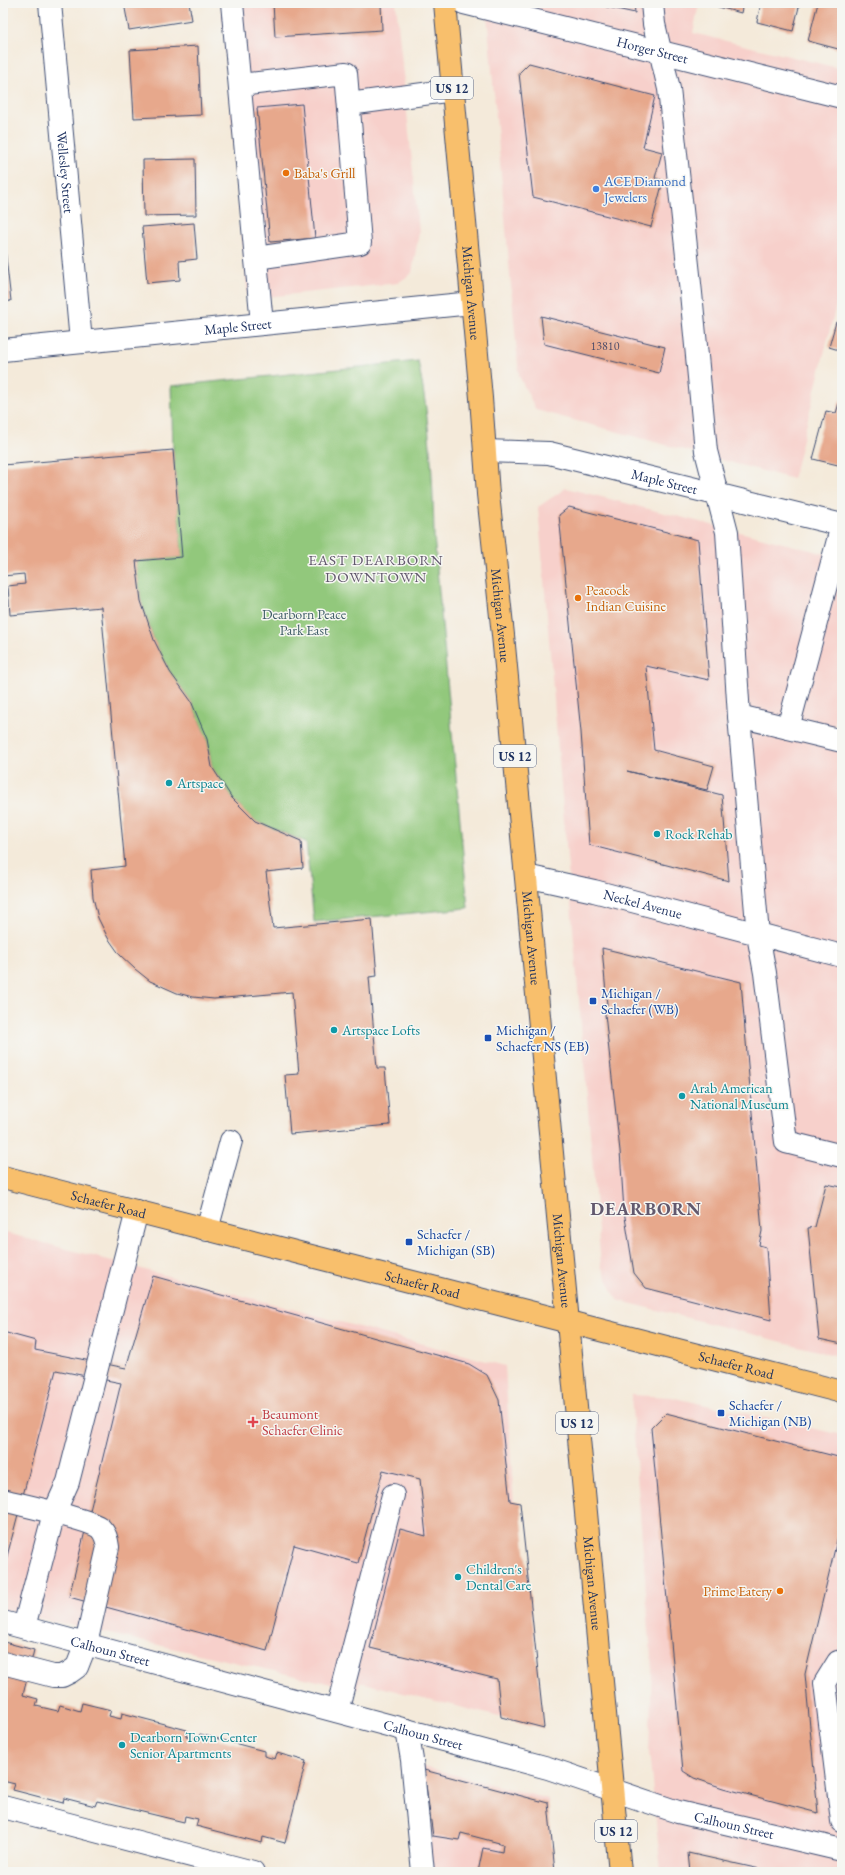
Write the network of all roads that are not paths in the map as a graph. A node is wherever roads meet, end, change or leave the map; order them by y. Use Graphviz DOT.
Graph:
graph roads {
  1 [pos="50,3"];
  2 [pos="232,3"];
  3 [pos="445,3"];
  4 [pos="464,3"];
  5 [pos="652,3"];
  6 [pos="660,52"];
  7 [pos="240,85"];
  8 [pos="453,90"];
  9 [pos="842,97"];
  10 [pos="349,104"];
  11 [pos="256,258"];
  12 [pos="472,303"];
  13 [pos="262,324"];
  14 [pos="81,342"];
  15 [pos="3,350"];
  16 [pos="485,451"];
  17 [pos="715,492"];
  18 [pos="842,525"];
  19 [pos="739,716"];
  20 [pos="788,728"];
  21 [pos="842,741"];
  22 [pos="526,876"];
  23 [pos="758,935"];
  24 [pos="842,956"];
  25 [pos="231,1141"];
  26 [pos="842,1156"];
  27 [pos="3,1177"];
  28 [pos="137,1211"];
  29 [pos="207,1230"];
  30 [pos="567,1323"];
  31 [pos="842,1392"];
  32 [pos="394,1494"];
  33 [pos="3,1500"];
  34 [pos="54,1514"];
  35 [pos="3,1622"];
  36 [pos="24,1628"];
  37 [pos="86,1644"];
  38 [pos="842,1661"];
  39 [pos="3,1663"];
  40 [pos="337,1711"];
  41 [pos="407,1730"];
  42 [pos="612,1790"];
  43 [pos="3,1807"];
  44 [pos="842,1821"];
  45 [pos="842,1850"];
  46 [pos="253,1872"];
  47 [pos="423,1872"];
  48 [pos="620,1872"];
  1 -- 14 [label="street, Wellesley Street"];
  2 -- 7 [label="street"];
  3 -- 8 [label="main road, Michigan Avenue / US 12"];
  4 -- 6 [label="street, Horger Street"];
  5 -- 6 [label="street"];
  6 -- 9 [label="street, Horger Street"];
  6 -- 17 [label="street"];
  7 -- 10 [label="street"];
  7 -- 11 [label="street"];
  8 -- 10 [label="street"];
  8 -- 12 [label="main road, Michigan Avenue / US 12"];
  10 -- 11 [label="street"];
  11 -- 13 [label="street"];
  12 -- 13 [label="street, Maple Street"];
  12 -- 16 [label="main road, Michigan Avenue / US 12"];
  13 -- 14 [label="street, Maple Street"];
  14 -- 15 [label="street, Maple Street"];
  16 -- 17 [label="street, Maple Street"];
  16 -- 22 [label="main road, Michigan Avenue / US 12"];
  17 -- 18 [label="street, Maple Street"];
  17 -- 19 [label="street"];
  18 -- 20 [label="street"];
  19 -- 20 [label="street"];
  19 -- 23 [label="street"];
  20 -- 21 [label="street"];
  22 -- 23 [label="street, Neckel Avenue"];
  22 -- 30 [label="main road, Michigan Avenue / US 12"];
  23 -- 24 [label="street, Neckel Avenue"];
  23 -- 26 [label="street"];
  25 -- 29 [label="street"];
  27 -- 28 [label="main road, Schaefer Road"];
  28 -- 29 [label="main road, Schaefer Road"];
  28 -- 34 [label="street"];
  29 -- 30 [label="main road, Schaefer Road"];
  30 -- 31 [label="main road, Schaefer Road"];
  30 -- 42 [label="main road, Michigan Avenue / US 12"];
  32 -- 40 [label="street"];
  33 -- 34 [label="street"];
  34 -- 36 [label="street"];
  34 -- 37 [label="street"];
  35 -- 36 [label="street, Calhoun Street"];
  36 -- 37 [label="street, Calhoun Street"];
  37 -- 39 [label="street"];
  37 -- 40 [label="street, Calhoun Street"];
  38 -- 44 [label="street"];
  40 -- 41 [label="street, Calhoun Street"];
  41 -- 42 [label="street, Calhoun Street"];
  41 -- 47 [label="street"];
  42 -- 45 [label="street, Calhoun Street"];
  42 -- 48 [label="main road, Michigan Avenue / US 12"];
  43 -- 46 [label="street"];
}
